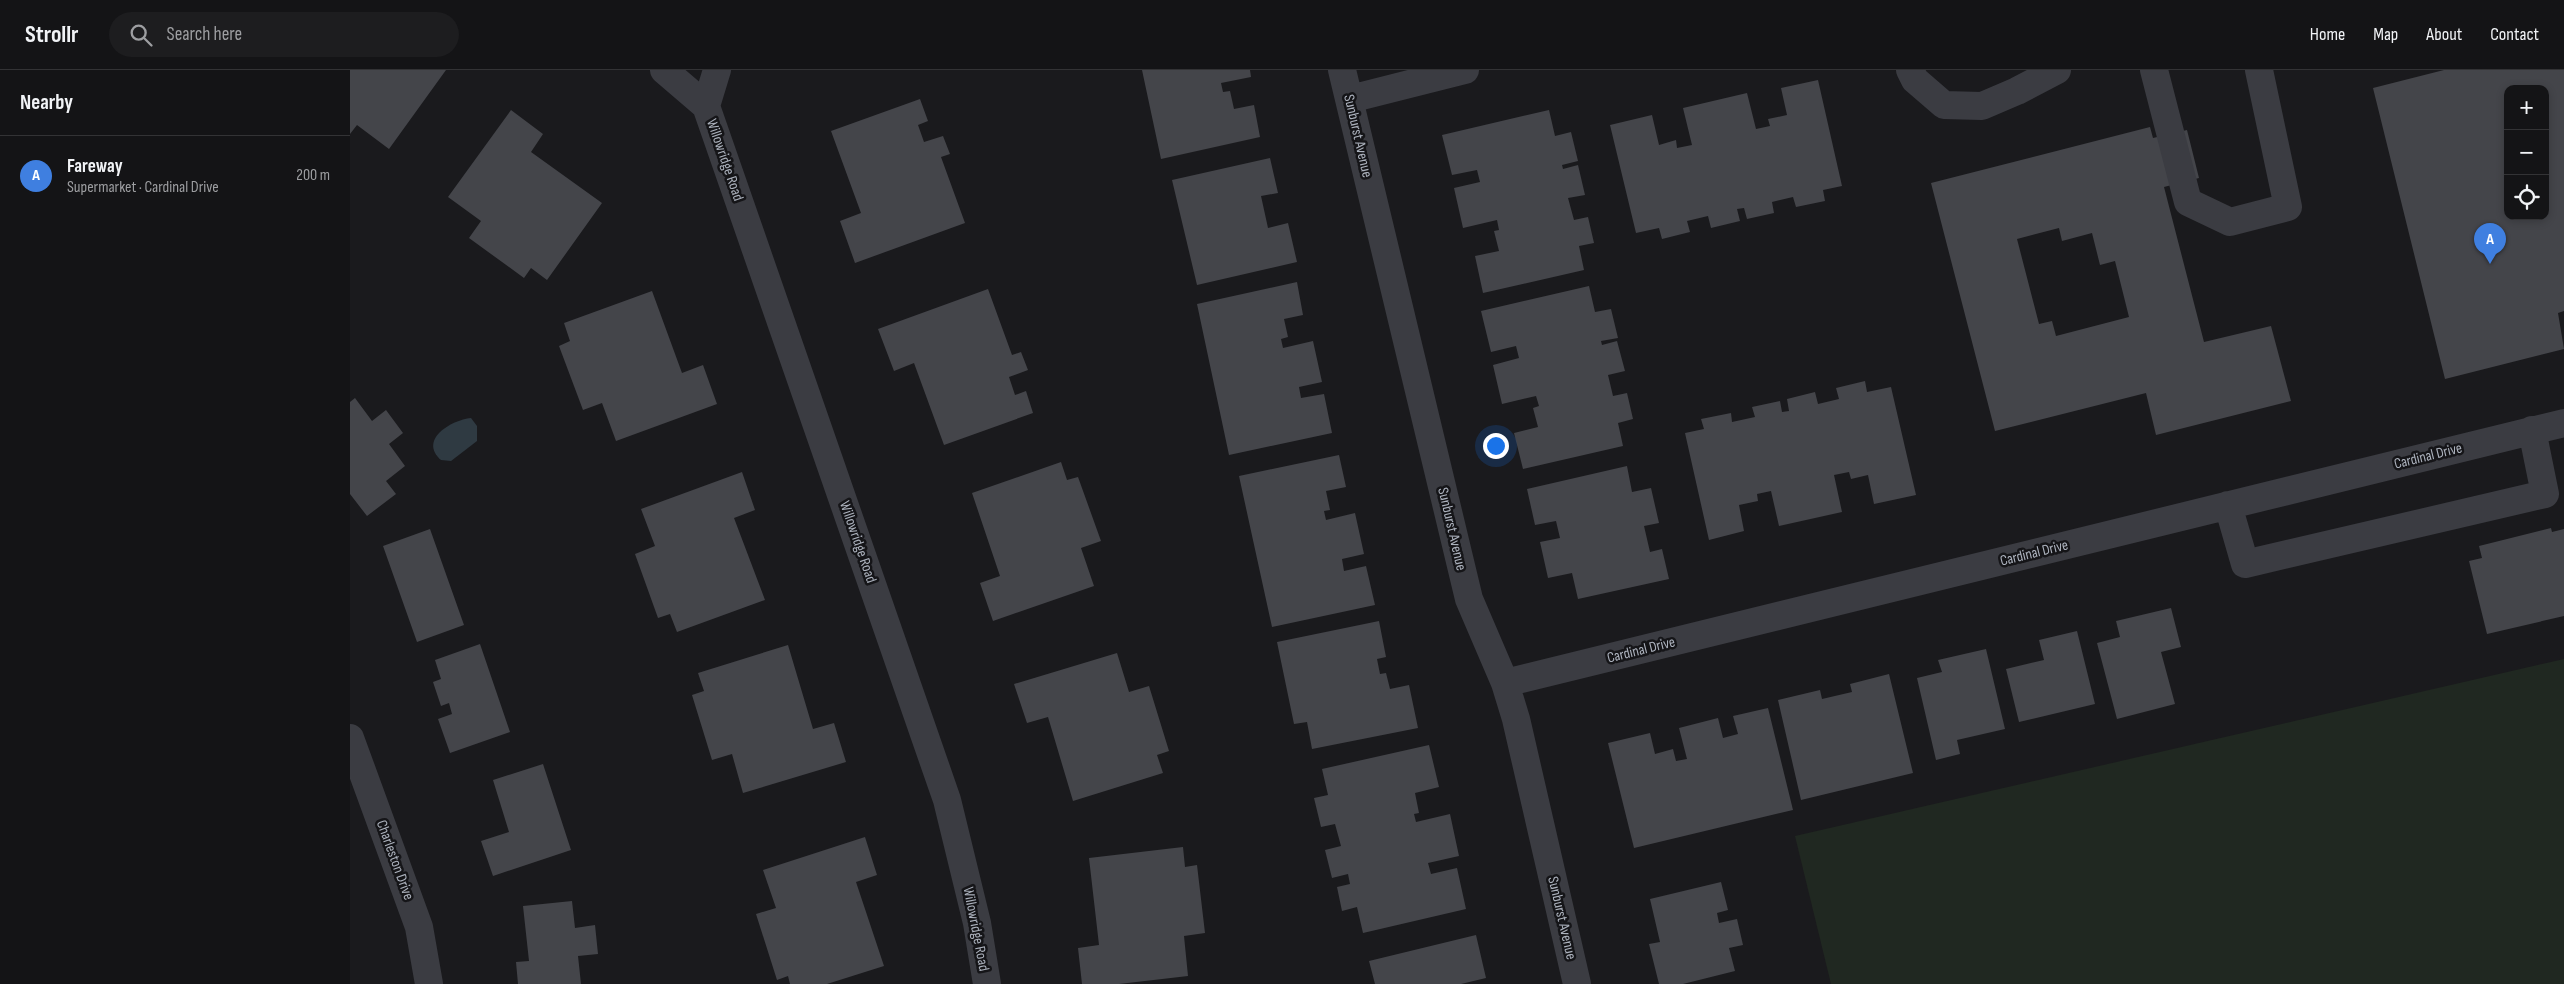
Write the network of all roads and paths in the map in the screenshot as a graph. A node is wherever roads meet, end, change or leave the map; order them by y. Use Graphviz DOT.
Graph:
graph roads {
  1 [pos="664,70"];
  2 [pos="717,70"];
  3 [pos="1342,70"];
  4 [pos="1465,70"];
  5 [pos="1910,70"];
  6 [pos="2057,70"];
  7 [pos="2154,70"];
  8 [pos="2259,70"];
  9 [pos="1350,99"];
  10 [pos="706,106"];
  11 [pos="2564,423"];
  12 [pos="2532,430"];
  13 [pos="2554,492"];
  14 [pos="2228,505"];
  15 [pos="1505,683"];
  16 [pos="350,738"];
  17 [pos="429,984"];
  18 [pos="987,984"];
  19 [pos="1577,984"];
  1 -- 10 [label="street, Willowridge Road"];
  2 -- 10 [label="street, Willowridge Road"];
  3 -- 9 [label="street, Sunburst Avenue"];
  4 -- 9 [label="street"];
  5 -- 6 [label="street"];
  7 -- 8 [label="street"];
  9 -- 15 [label="street, Sunburst Avenue"];
  10 -- 18 [label="street, Willowridge Road"];
  11 -- 12 [label="street, Cardinal Drive"];
  12 -- 13 [label="street"];
  12 -- 14 [label="street, Cardinal Drive"];
  13 -- 14 [label="street"];
  14 -- 15 [label="street, Cardinal Drive"];
  15 -- 19 [label="street, Sunburst Avenue"];
  16 -- 17 [label="street, Charleston Drive"];
}
